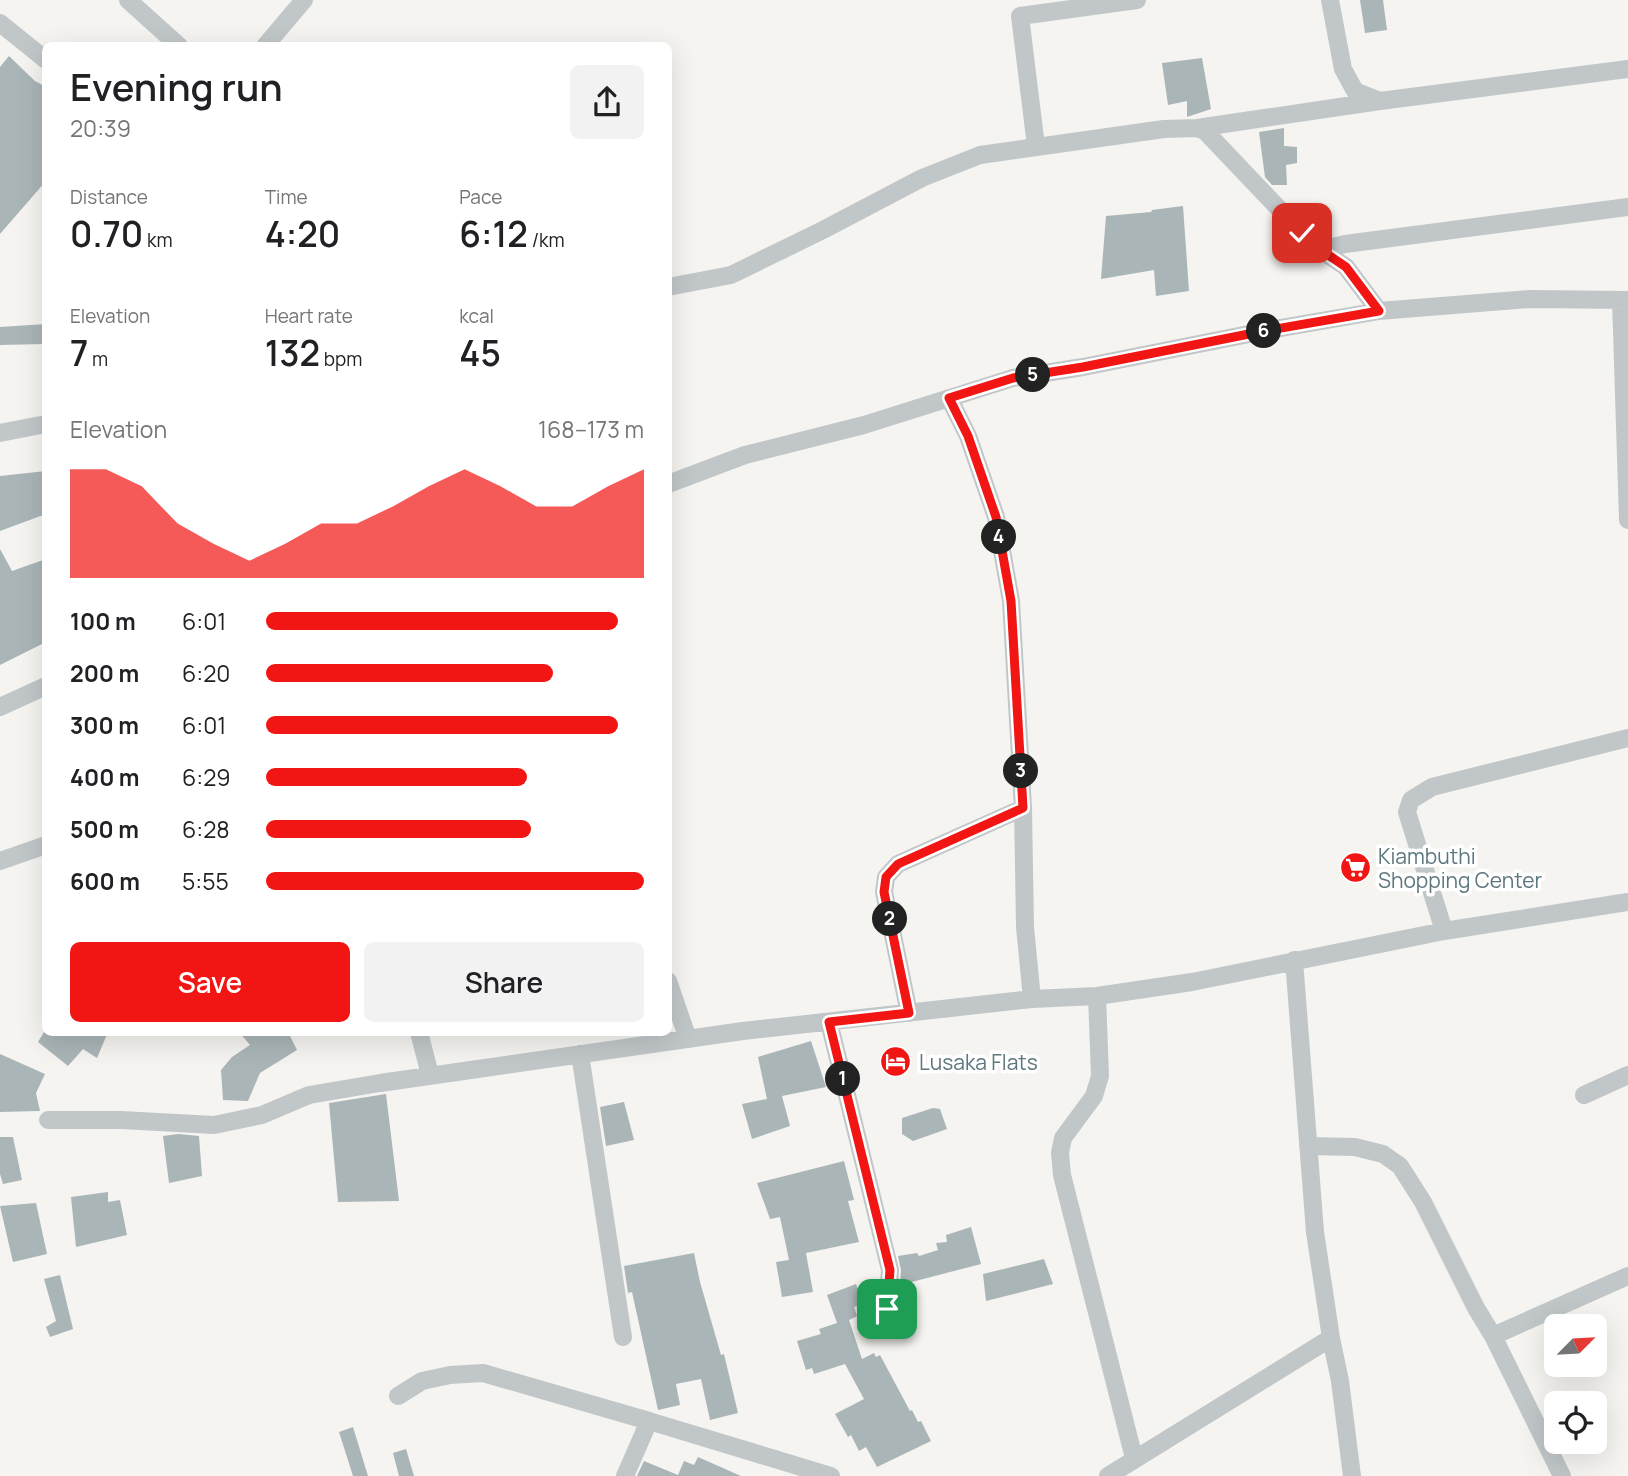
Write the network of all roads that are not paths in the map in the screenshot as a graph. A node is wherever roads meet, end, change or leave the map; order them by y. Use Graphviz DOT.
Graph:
graph roads {
  1 [pos="128,0"];
  2 [pos="1137,0"];
  3 [pos="1330,0"];
  4 [pos="299,1"];
  5 [pos="1019,8"];
  6 [pos="0,23"];
  7 [pos="175,42"];
  8 [pos="268,42"];
  9 [pos="42,57"];
  10 [pos="1628,69"];
  11 [pos="1380,101"];
  12 [pos="1197,128"];
  13 [pos="1036,146"];
  14 [pos="1628,207"];
  15 [pos="1321,250"];
  16 [pos="672,286"];
  17 [pos="1625,300"];
  18 [pos="1379,311"];
  19 [pos="949,398"];
  20 [pos="42,425"];
  21 [pos="0,433"];
  22 [pos="672,482"];
  23 [pos="1628,520"];
  24 [pos="42,688"];
  25 [pos="0,707"];
  26 [pos="1628,738"];
  27 [pos="1023,808"];
  28 [pos="42,846"];
  29 [pos="0,861"];
  30 [pos="1628,902"];
  31 [pos="1444,930"];
  32 [pos="1294,960"];
  33 [pos="672,993"];
  34 [pos="1097,996"];
  35 [pos="1032,999"];
  36 [pos="909,1013"];
  37 [pos="829,1022"];
  38 [pos="420,1036"];
  39 [pos="688,1039"];
  40 [pos="580,1054"];
  41 [pos="430,1075"];
  42 [pos="1628,1075"];
  43 [pos="1584,1095"];
  44 [pos="48,1120"];
  45 [pos="1308,1146"];
  46 [pos="1628,1276"];
  47 [pos="887,1309"];
  48 [pos="1493,1336"];
  49 [pos="623,1337"];
  50 [pos="1331,1338"];
  51 [pos="398,1396"];
  52 [pos="649,1421"];
  53 [pos="1134,1458"];
  54 [pos="625,1476"];
  55 [pos="831,1476"];
  56 [pos="1108,1476"];
  57 [pos="1352,1476"];
  58 [pos="1562,1476"];
  1 -- 7 [label="street"];
  2 -- 5 [label="street"];
  3 -- 11 [label="street"];
  4 -- 8 [label="street"];
  5 -- 13 [label="street"];
  6 -- 9 [label="street"];
  10 -- 11 [label="street"];
  11 -- 12 [label="street"];
  12 -- 13 [label="street"];
  12 -- 15 [label="street"];
  13 -- 16 [label="street"];
  14 -- 15 [label="street"];
  15 -- 18 [label="street"];
  17 -- 18 [label="street"];
  17 -- 23 [label="street"];
  18 -- 19 [label="street"];
  19 -- 22 [label="street"];
  19 -- 27 [label="street"];
  20 -- 21 [label="street"];
  24 -- 25 [label="street"];
  26 -- 31 [label="street"];
  27 -- 35 [label="street"];
  27 -- 36 [label="street"];
  28 -- 29 [label="street"];
  30 -- 31 [label="street"];
  31 -- 32 [label="street"];
  32 -- 34 [label="street"];
  32 -- 45 [label="street"];
  33 -- 39 [label="street"];
  34 -- 35 [label="street"];
  34 -- 53 [label="street"];
  35 -- 36 [label="street"];
  36 -- 37 [label="street"];
  37 -- 39 [label="street"];
  37 -- 47 [label="street"];
  38 -- 41 [label="street"];
  39 -- 40 [label="street"];
  40 -- 41 [label="street"];
  40 -- 49 [label="street"];
  41 -- 44 [label="street"];
  42 -- 43 [label="street"];
  45 -- 48 [label="street"];
  45 -- 50 [label="street"];
  46 -- 48 [label="street"];
  48 -- 58 [label="street"];
  50 -- 53 [label="street"];
  50 -- 57 [label="street"];
  51 -- 52 [label="street"];
  52 -- 54 [label="street"];
  52 -- 55 [label="street"];
  53 -- 56 [label="street"];
}
